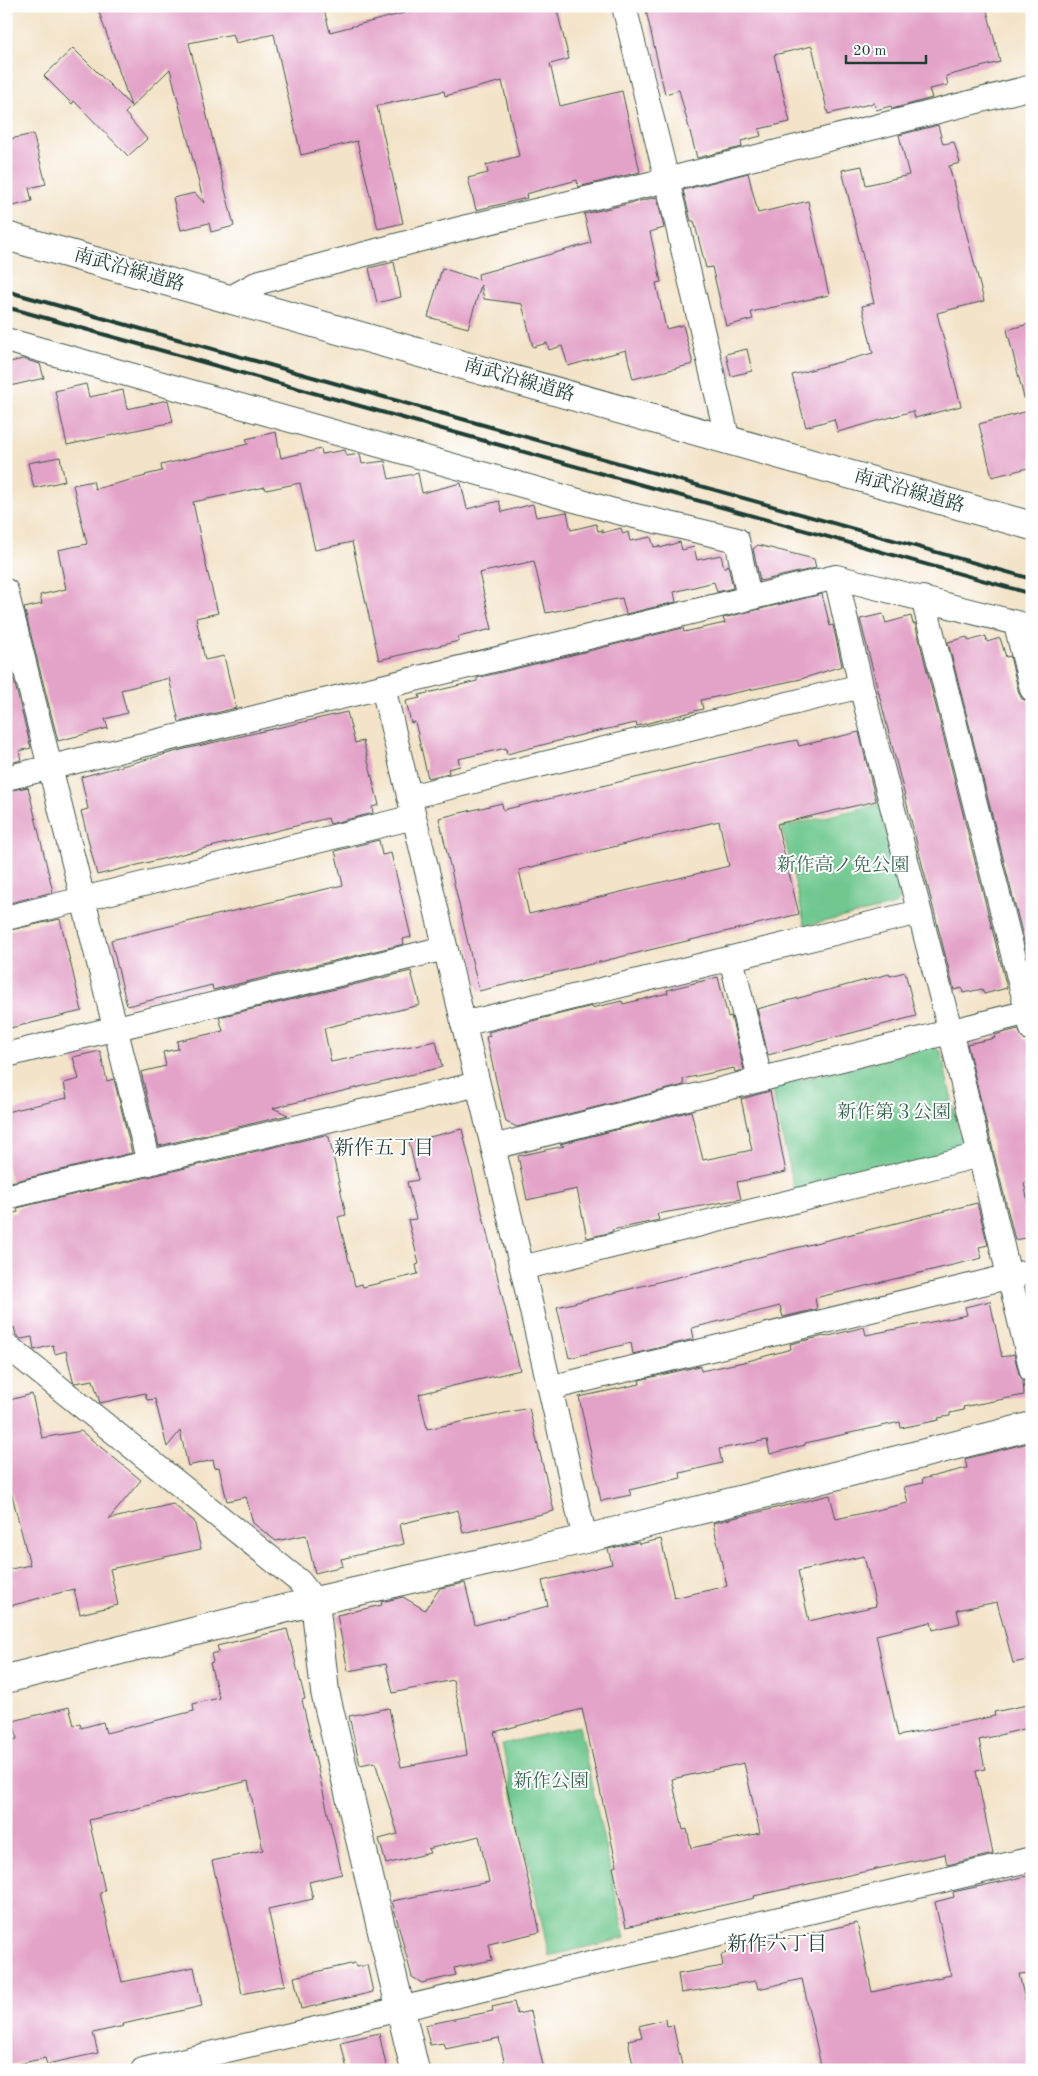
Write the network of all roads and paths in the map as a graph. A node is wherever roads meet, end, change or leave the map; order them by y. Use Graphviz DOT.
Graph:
graph roads {
  1 [pos="624,6"];
  2 [pos="1032,87"];
  3 [pos="667,180"];
  4 [pos="6,236"];
  5 [pos="229,299"];
  6 [pos="6,340"];
  7 [pos="728,440"];
  8 [pos="1031,525"];
  9 [pos="836,577"];
  10 [pos="6,591"];
  11 [pos="749,598"];
  12 [pos="923,598"];
  13 [pos="1024,626"];
  14 [pos="861,686"];
  15 [pos="383,687"];
  16 [pos="1032,690"];
  17 [pos="51,767"];
  18 [pos="6,778"];
  19 [pos="411,807"];
  20 [pos="84,898"];
  21 [pos="919,912"];
  22 [pos="6,918"];
  23 [pos="445,948"];
  24 [pos="731,958"];
  25 [pos="1030,1018"];
  26 [pos="464,1024"];
  27 [pos="116,1028"];
  28 [pos="950,1030"];
  29 [pos="6,1055"];
  30 [pos="760,1079"];
  31 [pos="478,1084"];
  32 [pos="493,1147"];
  33 [pos="980,1156"];
  34 [pos="149,1163"];
  35 [pos="6,1197"];
  36 [pos="522,1268"];
  37 [pos="1032,1270"];
  38 [pos="1009,1276"];
  39 [pos="6,1345"];
  40 [pos="1032,1371"];
  41 [pos="550,1388"];
  42 [pos="1032,1426"];
  43 [pos="585,1539"];
  44 [pos="316,1601"];
  45 [pos="6,1679"];
  46 [pos="1032,1858"];
  47 [pos="401,2009"];
  48 [pos="143,2070"];
  49 [pos="415,2070"];
  1 -- 3 [label="street"];
  2 -- 3 [label="street"];
  3 -- 5 [label="street"];
  3 -- 7 [label="street"];
  4 -- 5 [label="street, 南武沿線道路"];
  5 -- 7 [label="street, 南武沿線道路"];
  6 -- 11 [label="street"];
  7 -- 8 [label="street, 南武沿線道路"];
  9 -- 11 [label="street"];
  9 -- 12 [label="street"];
  9 -- 14 [label="street"];
  10 -- 17 [label="street"];
  11 -- 15 [label="street"];
  12 -- 13 [label="street"];
  12 -- 25 [label="street"];
  13 -- 16 [label="street"];
  14 -- 19 [label="street"];
  14 -- 21 [label="street"];
  15 -- 17 [label="street"];
  15 -- 19 [label="street"];
  17 -- 18 [label="street"];
  17 -- 20 [label="street"];
  19 -- 20 [label="street"];
  19 -- 23 [label="street"];
  20 -- 22 [label="street"];
  20 -- 27 [label="street"];
  21 -- 24 [label="street"];
  21 -- 28 [label="street"];
  23 -- 26 [label="street"];
  23 -- 27 [label="street"];
  24 -- 26 [label="street"];
  24 -- 30 [label="street"];
  25 -- 28 [label="street"];
  26 -- 31 [label="street"];
  27 -- 29 [label="street"];
  27 -- 34 [label="street"];
  28 -- 30 [label="street"];
  28 -- 33 [label="street"];
  30 -- 32 [label="street"];
  31 -- 32 [label="street"];
  31 -- 34 [label="street"];
  32 -- 36 [label="street"];
  33 -- 36 [label="street"];
  33 -- 38 [label="street"];
  34 -- 35 [label="street"];
  36 -- 41 [label="street"];
  37 -- 38 [label="street"];
  38 -- 40 [label="street"];
  38 -- 41 [label="street"];
  39 -- 44 [label="street"];
  41 -- 43 [label="street"];
  42 -- 43 [label="street"];
  43 -- 44 [label="street"];
  44 -- 45 [label="street"];
  44 -- 47 [label="street"];
  46 -- 47 [label="street"];
  47 -- 48 [label="street"];
  47 -- 49 [label="street"];
}
